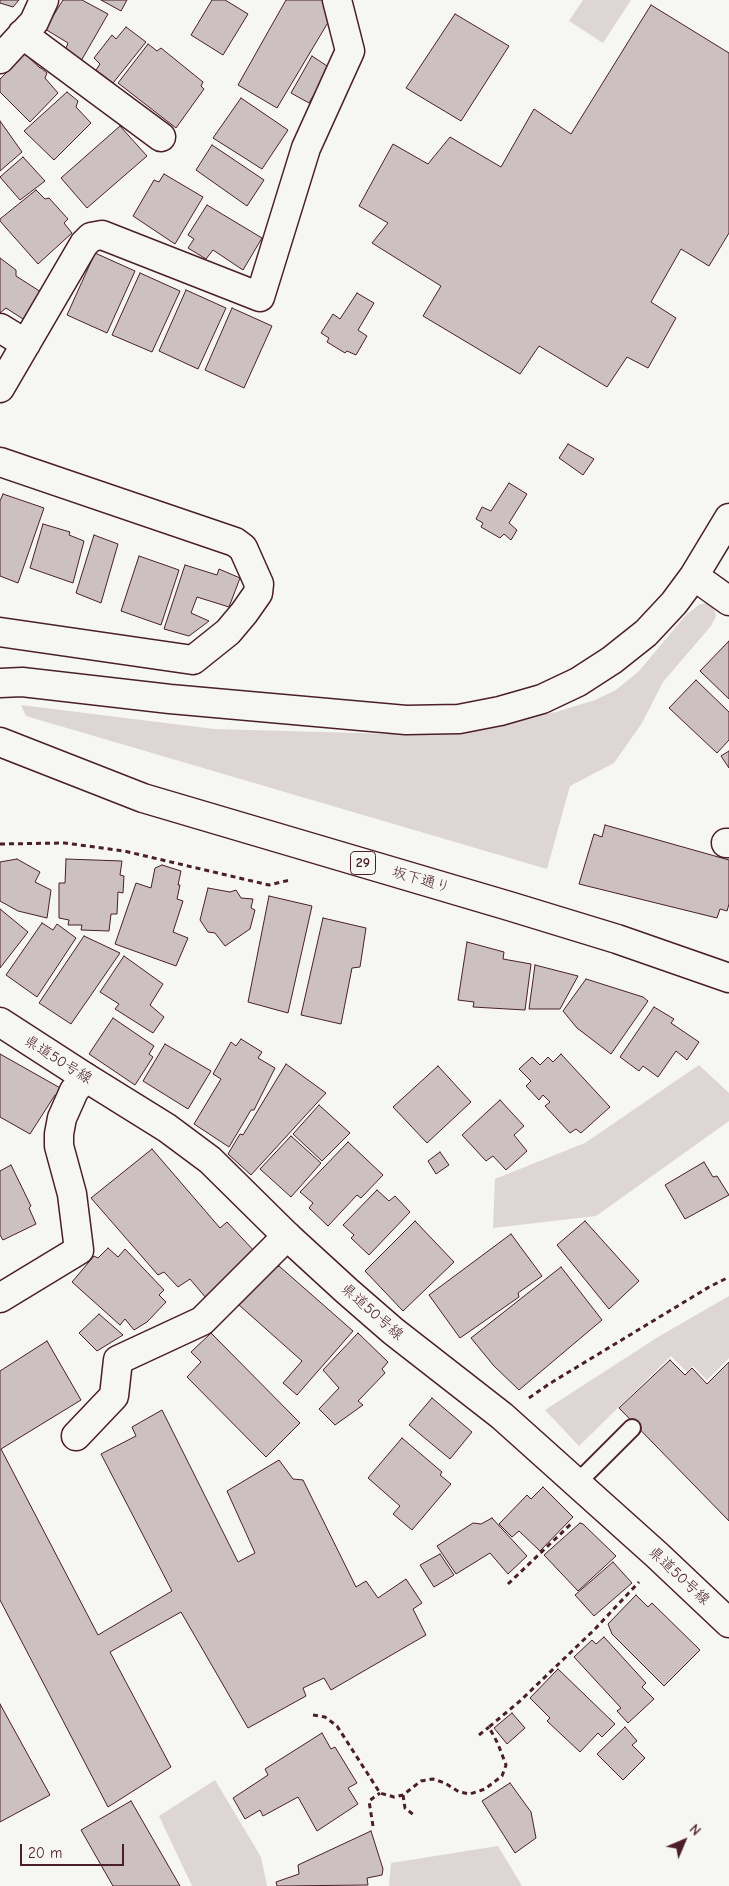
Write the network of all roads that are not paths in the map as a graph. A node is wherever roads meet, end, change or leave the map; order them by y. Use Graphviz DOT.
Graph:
graph roads {
  1 [pos="44,0"];
  2 [pos="337,0"];
  3 [pos="22,34"];
  4 [pos="0,59"];
  5 [pos="161,137"];
  6 [pos="0,328"];
  7 [pos="26,344"];
  8 [pos="0,388"];
  9 [pos="0,462"];
  10 [pos="729,518"];
  11 [pos="694,576"];
  12 [pos="729,601"];
  13 [pos="0,632"];
  14 [pos="0,683"];
  15 [pos="0,742"];
  16 [pos="729,978"];
  17 [pos="0,1022"];
  18 [pos="84,1077"];
  19 [pos="287,1236"];
  20 [pos="0,1298"];
  21 [pos="632,1428"];
  22 [pos="76,1436"];
  23 [pos="577,1482"];
  24 [pos="729,1624"];
  1 -- 3 [label="street"];
  2 -- 7 [label="street"];
  3 -- 4 [label="street"];
  3 -- 5 [label="street"];
  6 -- 7 [label="street"];
  7 -- 8 [label="street"];
  9 -- 13 [label="street"];
  10 -- 11 [label="street"];
  11 -- 12 [label="street"];
  11 -- 14 [label="street"];
  15 -- 16 [label="street, 坂下通り / 29"];
  17 -- 18 [label="street, 県道50号線"];
  18 -- 19 [label="street, 県道50号線"];
  18 -- 20 [label="street"];
  19 -- 22 [label="street"];
  19 -- 23 [label="street, 県道50号線"];
  21 -- 23 [label="lane"];
  23 -- 24 [label="street, 県道50号線"];
}
